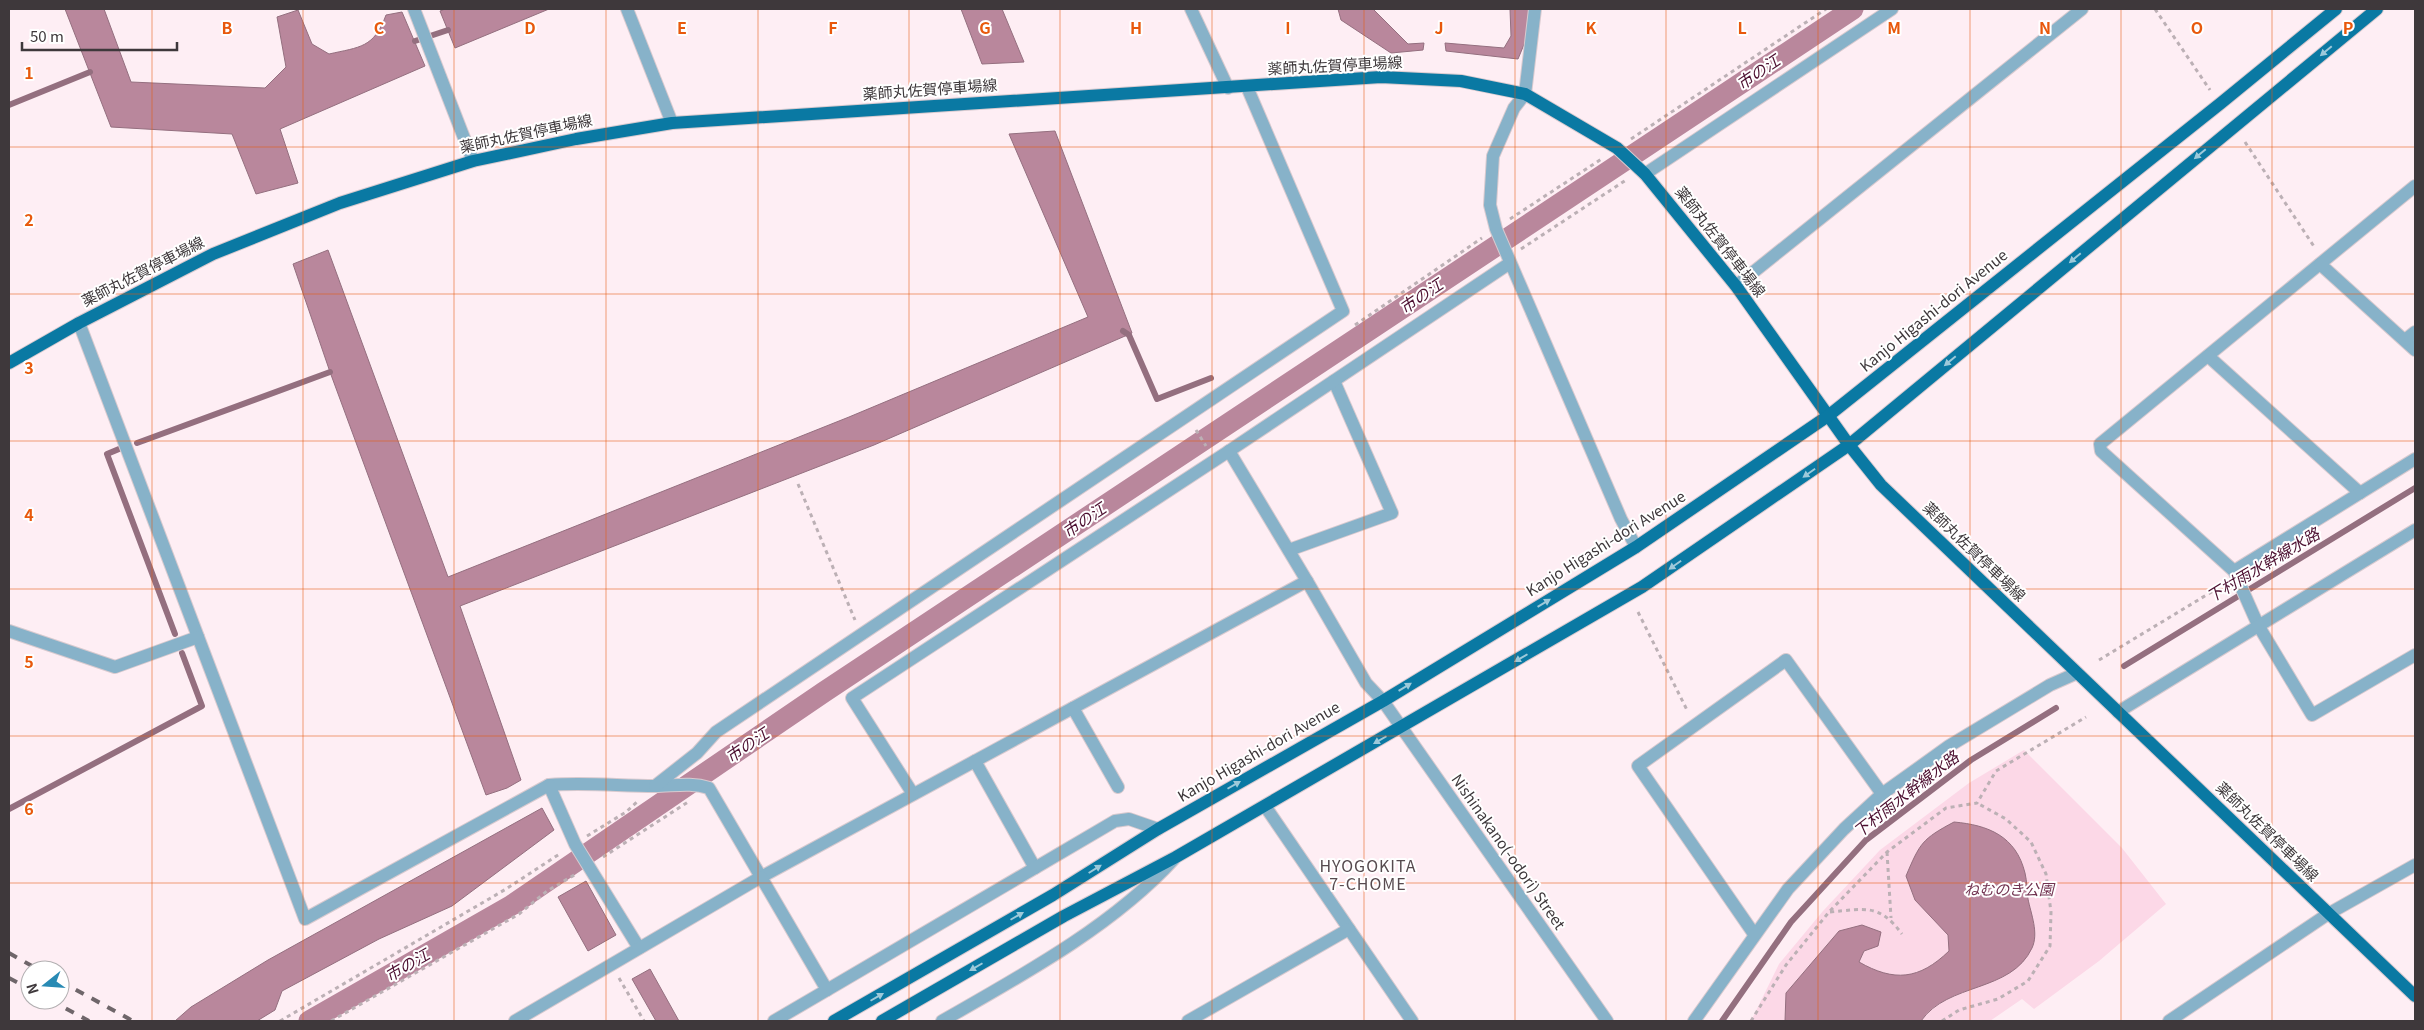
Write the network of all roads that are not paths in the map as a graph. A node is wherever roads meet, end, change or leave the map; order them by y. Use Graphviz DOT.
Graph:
graph roads {
  1 [pos="414,9"];
  2 [pos="627,9"];
  3 [pos="1190,9"];
  4 [pos="1535,9"];
  5 [pos="1892,9"];
  6 [pos="2082,9"];
  7 [pos="2336,9"];
  8 [pos="2377,9"];
  9 [pos="1247,87"];
  10 [pos="1228,88"];
  11 [pos="1525,94"];
  12 [pos="672,123"];
  13 [pos="473,161"];
  14 [pos="1643,172"];
  15 [pos="2415,186"];
  16 [pos="1509,260"];
  17 [pos="2320,264"];
  18 [pos="1736,286"];
  19 [pos="79,323"];
  20 [pos="2410,336"];
  21 [pos="2415,350"];
  22 [pos="2208,356"];
  23 [pos="9,363"];
  24 [pos="1334,381"];
  25 [pos="1828,416"];
  26 [pos="1849,445"];
  27 [pos="1229,451"];
  28 [pos="2415,459"];
  29 [pos="2360,493"];
  30 [pos="2415,530"];
  31 [pos="1636,547"];
  32 [pos="1289,550"];
  33 [pos="2234,571"];
  34 [pos="1307,581"];
  35 [pos="2258,625"];
  36 [pos="9,631"];
  37 [pos="198,637"];
  38 [pos="2415,655"];
  39 [pos="2077,673"];
  40 [pos="1383,700"];
  41 [pos="1072,708"];
  42 [pos="2113,708"];
  43 [pos="1402,727"];
  44 [pos="975,761"];
  45 [pos="549,785"];
  46 [pos="655,786"];
  47 [pos="1118,787"];
  48 [pos="913,794"];
  49 [pos="1882,794"];
  50 [pos="1265,806"];
  51 [pos="1158,829"];
  52 [pos="1176,857"];
  53 [pos="2415,865"];
  54 [pos="1035,868"];
  55 [pos="761,877"];
  56 [pos="2328,914"];
  57 [pos="1349,929"];
  58 [pos="1754,934"];
  59 [pos="639,948"];
  60 [pos="827,990"];
  61 [pos="2415,996"];
  62 [pos="514,1021"];
  63 [pos="774,1021"];
  64 [pos="834,1021"];
  65 [pos="882,1021"];
  66 [pos="942,1021"];
  67 [pos="1188,1021"];
  68 [pos="1412,1021"];
  69 [pos="1607,1021"];
  70 [pos="1694,1021"];
  71 [pos="2169,1021"];
  1 -- 13 [label="street"];
  2 -- 12 [label="street"];
  3 -- 10 [label="street"];
  4 -- 11 [label="street"];
  5 -- 14 [label="street"];
  6 -- 18 [label="street"];
  7 -- 25 [label="main road, Kanjo Higashi-dori Avenue"];
  8 -- 26 [label="main road, one-way"];
  9 -- 10 [label="main road, 薬師丸佐賀停車場線"];
  9 -- 11 [label="main road, 薬師丸佐賀停車場線"];
  9 -- 46 [label="street"];
  10 -- 12 [label="main road, 薬師丸佐賀停車場線"];
  11 -- 14 [label="main road, 薬師丸佐賀停車場線"];
  11 -- 16 [label="street"];
  12 -- 13 [label="main road, 薬師丸佐賀停車場線"];
  13 -- 19 [label="main road, 薬師丸佐賀停車場線"];
  14 -- 18 [label="main road, 薬師丸佐賀停車場線"];
  15 -- 17 [label="street"];
  16 -- 24 [label="street"];
  16 -- 31 [label="street"];
  17 -- 20 [label="street"];
  17 -- 22 [label="street"];
  18 -- 25 [label="main road, 薬師丸佐賀停車場線"];
  19 -- 23 [label="main road, 薬師丸佐賀停車場線"];
  19 -- 37 [label="street"];
  20 -- 21 [label="street"];
  22 -- 29 [label="street"];
  22 -- 33 [label="street"];
  24 -- 27 [label="street"];
  24 -- 32 [label="street"];
  25 -- 26 [label="main road, 薬師丸佐賀停車場線"];
  25 -- 31 [label="main road, Kanjo Higashi-dori Avenue"];
  26 -- 39 [label="main road, 薬師丸佐賀停車場線"];
  26 -- 43 [label="main road, one-way"];
  27 -- 32 [label="street, Nishinakano(-odori) Street"];
  27 -- 48 [label="street"];
  28 -- 29 [label="street"];
  29 -- 33 [label="street"];
  30 -- 35 [label="street"];
  40 -- 31 [label="main road, Kanjo Higashi-dori Avenue, one-way"];
  32 -- 34 [label="street, Nishinakano(-odori) Street"];
  33 -- 35 [label="street"];
  34 -- 40 [label="street, Nishinakano(-odori) Street"];
  34 -- 41 [label="street"];
  35 -- 38 [label="street"];
  35 -- 42 [label="street"];
  36 -- 37 [label="street"];
  37 -- 45 [label="street"];
  39 -- 42 [label="main road, 薬師丸佐賀停車場線"];
  39 -- 49 [label="street"];
  40 -- 43 [label="street, Nishinakano(-odori) Street"];
  51 -- 40 [label="main road, Kanjo Higashi-dori Avenue, one-way"];
  41 -- 44 [label="street"];
  41 -- 47 [label="street"];
  42 -- 56 [label="main road, 薬師丸佐賀停車場線"];
  43 -- 50 [label="main road, one-way"];
  43 -- 69 [label="street, Nishinakano(-odori) Street"];
  44 -- 48 [label="street"];
  44 -- 54 [label="street"];
  45 -- 46 [label="street"];
  45 -- 59 [label="street"];
  46 -- 55 [label="street"];
  48 -- 55 [label="street"];
  49 -- 58 [label="street"];
  49 -- 58 [label="street"];
  50 -- 52 [label="main road"];
  50 -- 57 [label="street"];
  51 -- 54 [label="street"];
  64 -- 51 [label="main road, Kanjo Higashi-dori Avenue, one-way"];
  52 -- 65 [label="main road, one-way"];
  52 -- 66 [label="street"];
  53 -- 56 [label="street"];
  54 -- 60 [label="street"];
  55 -- 59 [label="street"];
  55 -- 60 [label="street"];
  56 -- 61 [label="main road, 薬師丸佐賀停車場線"];
  56 -- 71 [label="street"];
  57 -- 67 [label="street"];
  57 -- 68 [label="street"];
  58 -- 70 [label="street"];
  59 -- 62 [label="street"];
  60 -- 63 [label="street"];
}
